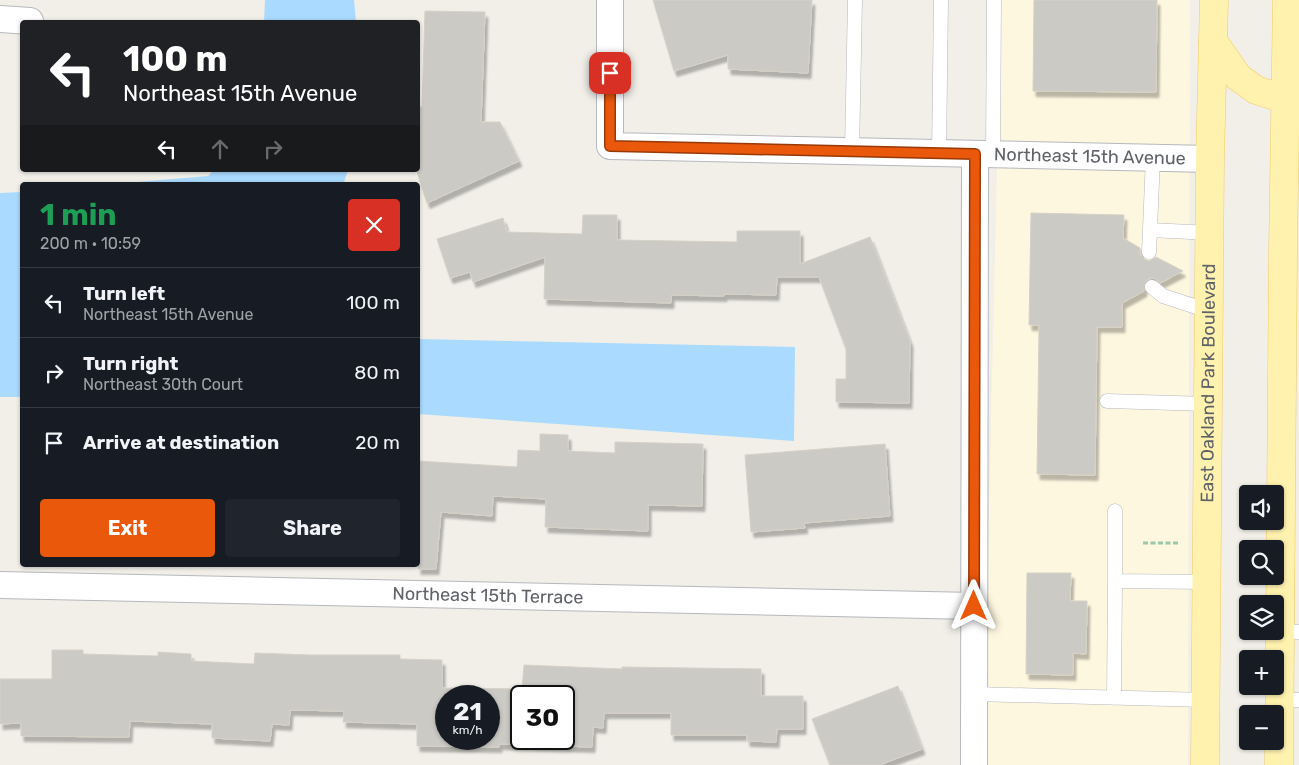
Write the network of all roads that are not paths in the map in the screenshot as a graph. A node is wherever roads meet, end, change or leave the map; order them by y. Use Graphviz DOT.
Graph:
graph roads {
  1 [pos="610,0"];
  2 [pos="855,0"];
  3 [pos="941,0"];
  4 [pos="994,0"];
  5 [pos="1214,0"];
  6 [pos="1287,0"];
  7 [pos="0,19"];
  8 [pos="20,20"];
  9 [pos="1213,40"];
  10 [pos="1292,100"];
  11 [pos="852,152"];
  12 [pos="940,154"];
  13 [pos="984,155"];
  14 [pos="1152,158"];
  15 [pos="1210,159"];
  16 [pos="1150,230"];
  17 [pos="1210,233"];
  18 [pos="1149,252"];
  19 [pos="1291,253"];
  20 [pos="1152,287"];
  21 [pos="1209,311"];
  22 [pos="1107,401"];
  23 [pos="1208,404"];
  24 [pos="1115,510"];
  25 [pos="1115,581"];
  26 [pos="1207,582"];
  27 [pos="0,585"];
  28 [pos="974,606"];
  29 [pos="1289,631"];
  30 [pos="974,694"];
  31 [pos="1114,698"];
  32 [pos="1206,700"];
  33 [pos="1289,700"];
  34 [pos="974,765"];
  35 [pos="1205,765"];
  36 [pos="1279,765"];
  1 -- 11 [label="street, Northeast 15th Avenue"];
  2 -- 11 [label="lane"];
  3 -- 12 [label="lane"];
  4 -- 13 [label="lane"];
  5 -- 9 [label="main road, East Oakland Park Boulevard"];
  6 -- 10 [label="main road"];
  7 -- 8 [label="street"];
  9 -- 10 [label="main road"];
  9 -- 15 [label="main road, East Oakland Park Boulevard"];
  10 -- 19 [label="main road"];
  11 -- 12 [label="street, Northeast 15th Avenue"];
  12 -- 13 [label="street, Northeast 15th Avenue"];
  13 -- 14 [label="street, Northeast 15th Avenue"];
  13 -- 28 [label="street"];
  14 -- 15 [label="street, Northeast 15th Avenue"];
  14 -- 16 [label="lane"];
  15 -- 17 [label="main road, East Oakland Park Boulevard"];
  16 -- 17 [label="lane"];
  16 -- 18 [label="lane"];
  17 -- 21 [label="main road, East Oakland Park Boulevard"];
  19 -- 29 [label="main road"];
  20 -- 21 [label="lane"];
  21 -- 23 [label="main road, East Oakland Park Boulevard"];
  22 -- 23 [label="lane"];
  23 -- 26 [label="main road, East Oakland Park Boulevard"];
  24 -- 25 [label="lane"];
  25 -- 26 [label="lane"];
  25 -- 31 [label="lane"];
  26 -- 32 [label="main road, East Oakland Park Boulevard"];
  27 -- 28 [label="street, Northeast 15th Terrace"];
  28 -- 30 [label="street"];
  29 -- 33 [label="main road"];
  30 -- 31 [label="lane"];
  30 -- 34 [label="street"];
  31 -- 32 [label="lane"];
  32 -- 35 [label="main road, East Oakland Park Boulevard"];
  33 -- 36 [label="main road"];
}
